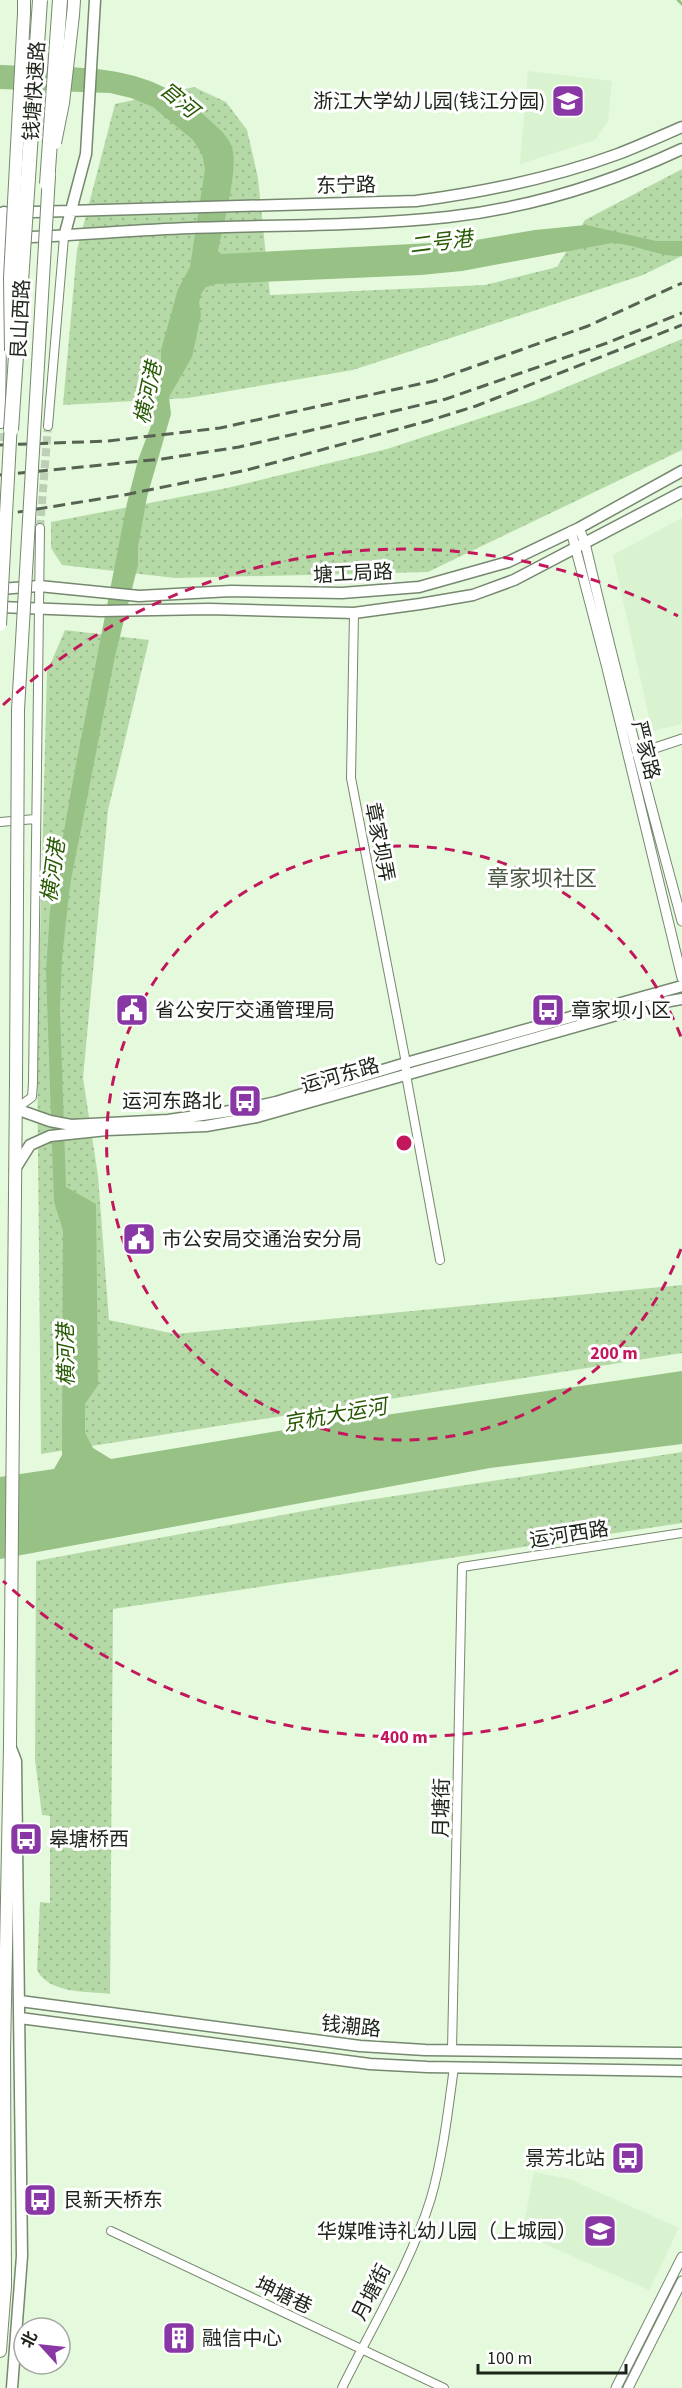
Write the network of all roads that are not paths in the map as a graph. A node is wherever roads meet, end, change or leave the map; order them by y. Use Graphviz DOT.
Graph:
graph roads {
  1 [pos="40,0"];
  2 [pos="60,0"];
  3 [pos="74,0"];
  4 [pos="95,0"];
  5 [pos="24,6"];
  6 [pos="682,127"];
  7 [pos="682,149"];
  8 [pos="47,184"];
  9 [pos="72,211"];
  10 [pos="2,212"];
  11 [pos="64,237"];
  12 [pos="1,238"];
  13 [pos="48,426"];
  14 [pos="6,427"];
  15 [pos="682,471"];
  16 [pos="682,492"];
  17 [pos="40,528"];
  18 [pos="575,530"];
  19 [pos="585,543"];
  20 [pos="574,549"];
  21 [pos="39,586"];
  22 [pos="0,589"];
  23 [pos="0,607"];
  24 [pos="40,608"];
  25 [pos="354,613"];
  26 [pos="0,625"];
  27 [pos="682,740"];
  28 [pos="637,754"];
  29 [pos="35,819"];
  30 [pos="0,822"];
  31 [pos="682,921"];
  32 [pos="682,978"];
  33 [pos="682,986"];
  34 [pos="682,999"];
  35 [pos="406,1069"];
  36 [pos="16,1109"];
  37 [pos="69,1129"];
  38 [pos="15,1169"];
  39 [pos="440,1260"];
  40 [pos="682,1533"];
  41 [pos="462,1567"];
  42 [pos="10,1746"];
  43 [pos="20,2001"];
  44 [pos="20,2018"];
  45 [pos="453,2050"];
  46 [pos="682,2053"];
  47 [pos="454,2067"];
  48 [pos="682,2071"];
  49 [pos="111,2231"];
  50 [pos="682,2257"];
  51 [pos="682,2281"];
  52 [pos="361,2349"];
  53 [pos="0,2351"];
  54 [pos="12,2388"];
  55 [pos="342,2388"];
  56 [pos="444,2388"];
  57 [pos="616,2388"];
  58 [pos="628,2388"];
  1 -- 14 [label="highway, 钱塘快速路, bridge"];
  2 -- 8 [label="highway, 钱塘快速路, bridge"];
  3 -- 8 [label="main road, 艮山西路, bridge"];
  4 -- 9 [label="main road, 艮山西路"];
  5 -- 14 [label="main road, 艮山西路, bridge"];
  6 -- 9 [label="main road, 东宁路"];
  7 -- 11 [label="main road, 东宁路"];
  8 -- 36 [label="main road, 艮山西路, bridge"];
  9 -- 10 [label="main road, 东宁路"];
  9 -- 11 [label="main road, 艮山西路"];
  10 -- 12 [label="main road"];
  11 -- 12 [label="main road, 东宁路"];
  11 -- 13 [label="street, 艮山西路"];
  12 -- 14 [label="street, 艮山西路"];
  14 -- 26 [label="main road, 艮山西路, bridge"];
  15 -- 18 [label="main road, 塘工局路"];
  16 -- 19 [label="main road, 塘工局路"];
  17 -- 21 [label="street"];
  18 -- 19 [label="street, 严家路"];
  18 -- 20 [label="street, 严家路"];
  18 -- 21 [label="main road, 塘工局路"];
  19 -- 20 [label="main road, 塘工局路"];
  19 -- 28 [label="street, 严家路"];
  20 -- 25 [label="main road, 塘工局路"];
  20 -- 32 [label="street, 严家路"];
  21 -- 22 [label="main road, 塘工局路"];
  21 -- 24 [label="street"];
  23 -- 24 [label="main road, 塘工局路"];
  24 -- 25 [label="main road, 塘工局路"];
  24 -- 29 [label="street"];
  25 -- 35 [label="street, 章家坝弄"];
  27 -- 28 [label="street"];
  28 -- 31 [label="street, 严家路"];
  29 -- 30 [label="street"];
  29 -- 36 [label="street"];
  33 -- 35 [label="main road, 运河东路"];
  34 -- 35 [label="main road, 运河东路"];
  35 -- 37 [label="main road, 运河东路"];
  35 -- 39 [label="street, 章家坝弄"];
  36 -- 37 [label="main road, 运河东路"];
  36 -- 38 [label="main road, 艮山西路"];
  37 -- 38 [label="main road, 运河东路"];
  38 -- 42 [label="main road, 艮山西路"];
  40 -- 41 [label="street, 运河西路"];
  41 -- 45 [label="street, 月塘街"];
  42 -- 43 [label="main road, 艮山西路"];
  42 -- 53 [label="main road, 艮山西路"];
  43 -- 44 [label="main road, 艮山西路"];
  43 -- 45 [label="main road, 钱潮路"];
  44 -- 47 [label="main road, 钱潮路"];
  44 -- 54 [label="main road, 艮山西路"];
  45 -- 46 [label="main road, 钱潮路"];
  47 -- 48 [label="main road, 钱潮路"];
  47 -- 52 [label="street, 月塘街"];
  49 -- 52 [label="street, 坤塘巷"];
  50 -- 57 [label="street"];
  51 -- 58 [label="street"];
  52 -- 55 [label="street, 月塘街"];
  52 -- 56 [label="street, 坤塘巷"];
}
